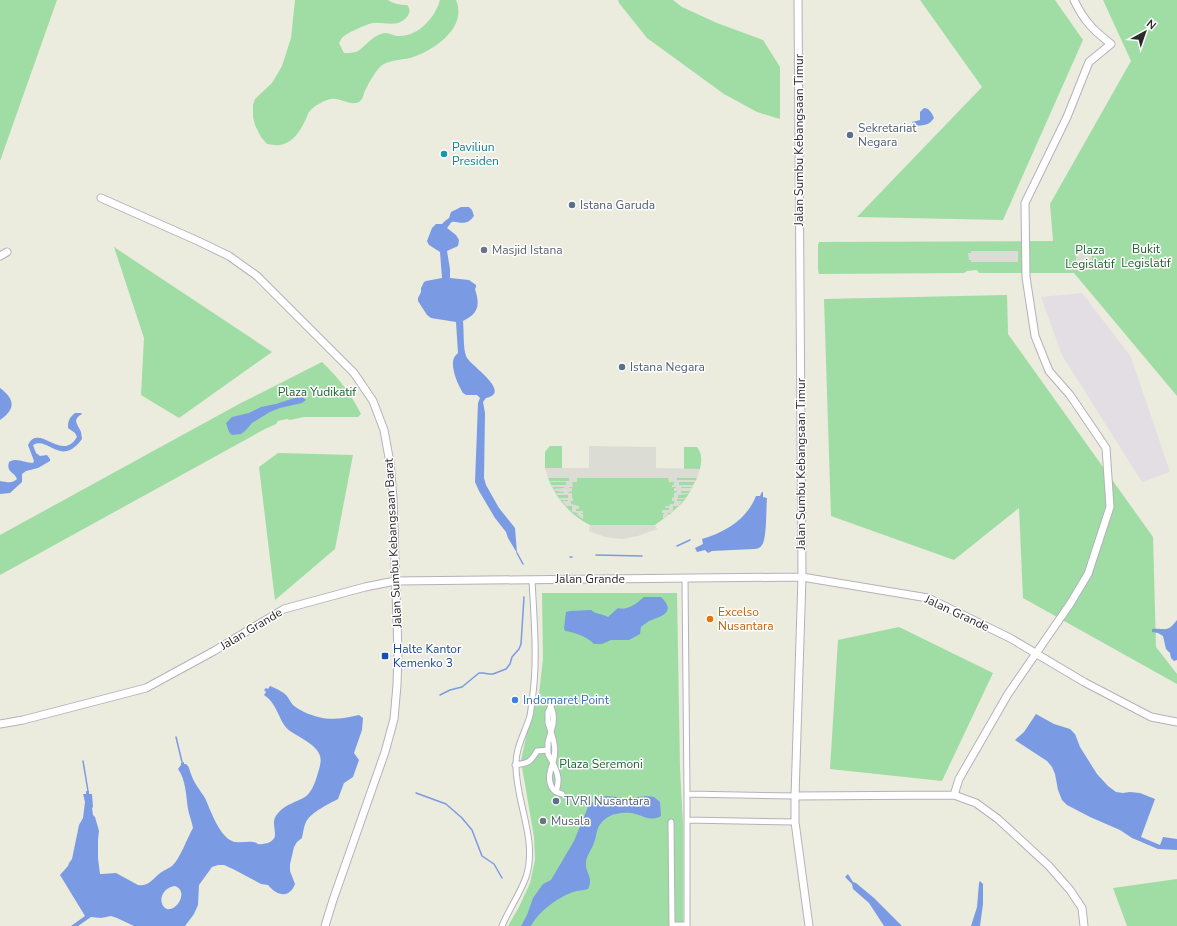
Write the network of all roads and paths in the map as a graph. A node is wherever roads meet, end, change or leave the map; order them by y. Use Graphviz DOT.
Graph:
graph roads {
  1 [pos="798,0"];
  2 [pos="1074,0"];
  3 [pos="101,198"];
  4 [pos="7,252"];
  5 [pos="0,256"];
  6 [pos="802,577"];
  7 [pos="685,579"];
  8 [pos="532,580"];
  9 [pos="395,581"];
  10 [pos="1036,654"];
  11 [pos="552,706"];
  12 [pos="1177,722"];
  13 [pos="0,724"];
  14 [pos="551,732"];
  15 [pos="548,750"];
  16 [pos="553,763"];
  17 [pos="516,765"];
  18 [pos="687,794"];
  19 [pos="954,795"];
  20 [pos="794,796"];
  21 [pos="687,820"];
  22 [pos="671,822"];
  23 [pos="795,822"];
  24 [pos="687,925"];
  25 [pos="326,926"];
  26 [pos="502,926"];
  27 [pos="809,926"];
  28 [pos="1084,926"];
  1 -- 6 [label="street, Jalan Sumbu Kebangsaan Timur"];
  2 -- 10 [label="street"];
  3 -- 9 [label="street, Jalan Sumbu Kebangsaan Barat"];
  4 -- 5 [label="street"];
  6 -- 7 [label="street, Jalan Grande"];
  6 -- 10 [label="street, Jalan Grande"];
  6 -- 20 [label="street, Jalan Sumbu Kebangsaan Timur"];
  7 -- 8 [label="street, Jalan Grande"];
  7 -- 18 [label="street"];
  8 -- 9 [label="street, Jalan Grande"];
  8 -- 17 [label="street"];
  9 -- 13 [label="street, Jalan Grande"];
  9 -- 25 [label="street, Jalan Sumbu Kebangsaan Barat"];
  10 -- 12 [label="street, Jalan Grande"];
  10 -- 19 [label="street"];
  11 -- 14 [label="street"];
  14 -- 15 [label="street"];
  14 -- 16 [label="street"];
  15 -- 16 [label="street"];
  15 -- 17 [label="street"];
  16 -- 16 [label="street"];
  17 -- 26 [label="street"];
  18 -- 20 [label="street"];
  18 -- 21 [label="street"];
  19 -- 20 [label="street"];
  19 -- 28 [label="street"];
  20 -- 23 [label="street, Jalan Sumbu Kebangsaan Timur"];
  21 -- 23 [label="street"];
  21 -- 24 [label="street"];
  22 -- 24 [label="street"];
  23 -- 27 [label="street, Jalan Sumbu Kebangsaan Timur"];
}
